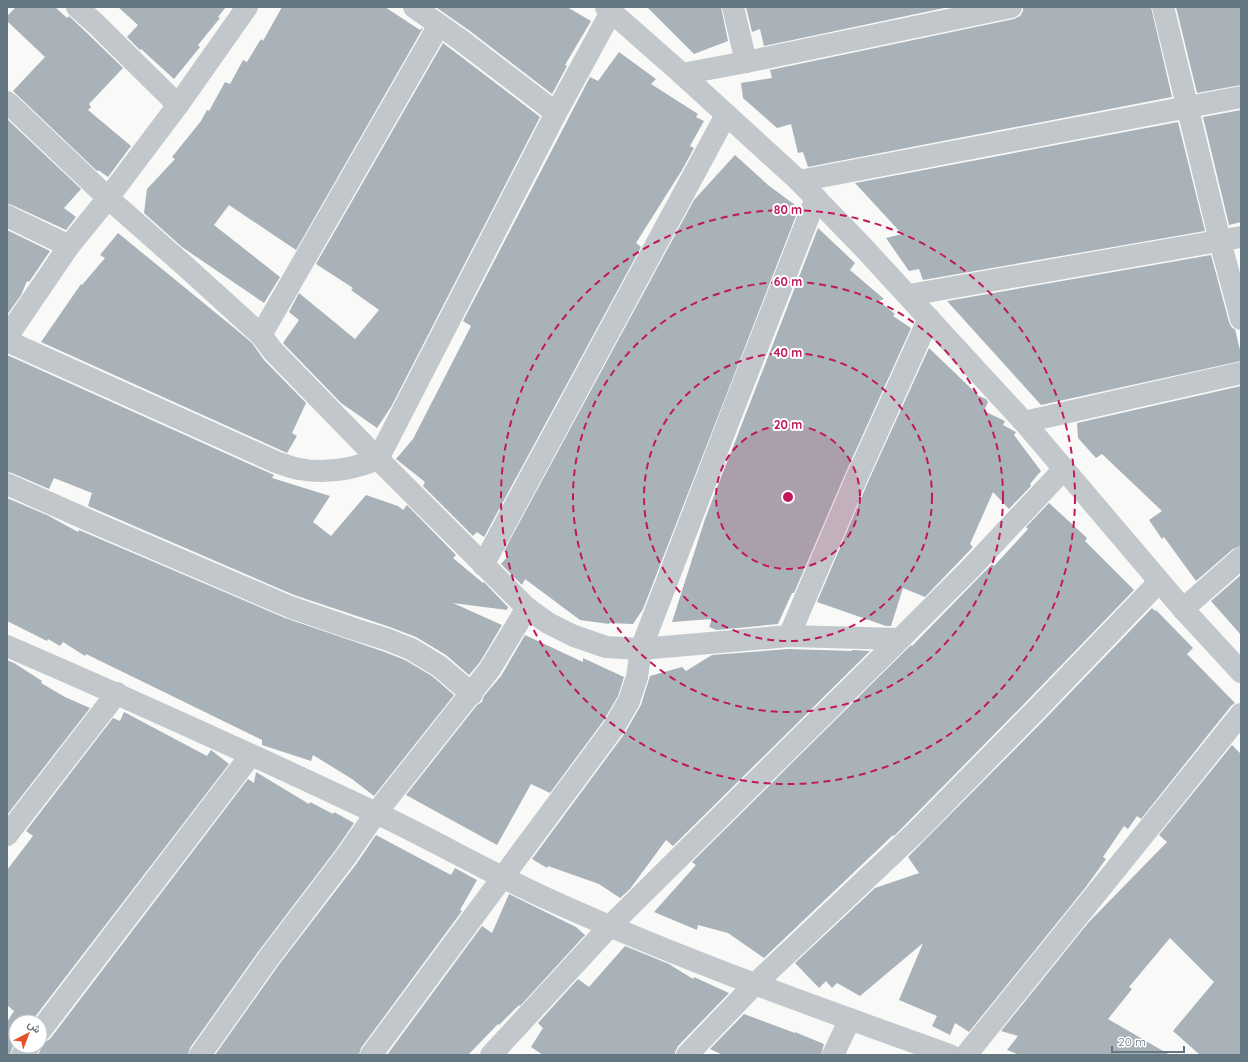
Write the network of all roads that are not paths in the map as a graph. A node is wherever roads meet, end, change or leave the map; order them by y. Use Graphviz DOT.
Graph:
graph roads {
  1 [pos="77,7"];
  2 [pos="247,7"];
  3 [pos="414,7"];
  4 [pos="733,7"];
  5 [pos="1011,7"];
  6 [pos="1163,7"];
  7 [pos="608,9"];
  8 [pos="439,25"];
  9 [pos="746,62"];
  10 [pos="682,74"];
  11 [pos="1241,97"];
  12 [pos="7,102"];
  13 [pos="178,105"];
  14 [pos="1187,107"];
  15 [pos="556,113"];
  16 [pos="726,115"];
  17 [pos="799,182"];
  18 [pos="108,198"];
  19 [pos="816,198"];
  20 [pos="7,216"];
  21 [pos="1241,237"];
  22 [pos="1220,241"];
  23 [pos="69,246"];
  24 [pos="909,295"];
  25 [pos="929,318"];
  26 [pos="1241,319"];
  27 [pos="261,335"];
  28 [pos="7,338"];
  29 [pos="7,341"];
  30 [pos="1241,373"];
  31 [pos="1024,422"];
  32 [pos="378,459"];
  33 [pos="1064,469"];
  34 [pos="7,484"];
  35 [pos="1241,558"];
  36 [pos="483,565"];
  37 [pos="1159,582"];
  38 [pos="527,608"];
  39 [pos="1183,609"];
  40 [pos="789,636"];
  41 [pos="900,639"];
  42 [pos="7,646"];
  43 [pos="641,649"];
  44 [pos="1241,672"];
  45 [pos="117,693"];
  46 [pos="472,694"];
  47 [pos="1241,714"];
  48 [pos="251,756"];
  49 [pos="376,813"];
  50 [pos="7,835"];
  51 [pos="501,878"];
  52 [pos="610,926"];
  53 [pos="755,984"];
  54 [pos="850,1019"];
  55 [pos="48,1021"];
  56 [pos="200,1055"];
  57 [pos="371,1055"];
  58 [pos="491,1055"];
  59 [pos="687,1055"];
  60 [pos="833,1055"];
  61 [pos="950,1055"];
  62 [pos="966,1055"];
  1 -- 13 [label="street"];
  2 -- 13 [label="street"];
  3 -- 8 [label="street"];
  4 -- 9 [label="street"];
  5 -- 9 [label="street"];
  6 -- 14 [label="street"];
  7 -- 10 [label="street"];
  7 -- 15 [label="street"];
  8 -- 15 [label="street"];
  8 -- 27 [label="street"];
  9 -- 10 [label="street"];
  10 -- 16 [label="street"];
  11 -- 14 [label="street"];
  12 -- 18 [label="street"];
  13 -- 18 [label="street"];
  14 -- 17 [label="street"];
  14 -- 22 [label="street"];
  15 -- 32 [label="street"];
  16 -- 17 [label="street"];
  16 -- 36 [label="street"];
  17 -- 19 [label="street"];
  18 -- 23 [label="street"];
  18 -- 27 [label="street"];
  19 -- 24 [label="street"];
  19 -- 43 [label="street"];
  20 -- 23 [label="street"];
  21 -- 22 [label="street"];
  22 -- 24 [label="street"];
  22 -- 26 [label="street"];
  23 -- 28 [label="street"];
  24 -- 25 [label="street"];
  25 -- 31 [label="street"];
  25 -- 40 [label="street"];
  27 -- 32 [label="street"];
  29 -- 32 [label="street"];
  30 -- 31 [label="street"];
  31 -- 33 [label="street"];
  32 -- 36 [label="street"];
  33 -- 37 [label="street"];
  33 -- 41 [label="street"];
  34 -- 46 [label="street"];
  35 -- 39 [label="street"];
  36 -- 38 [label="street"];
  37 -- 39 [label="street"];
  37 -- 53 [label="street"];
  38 -- 43 [label="street"];
  38 -- 46 [label="street"];
  39 -- 44 [label="street"];
  40 -- 41 [label="street"];
  40 -- 43 [label="street"];
  41 -- 52 [label="street"];
  42 -- 45 [label="street"];
  43 -- 51 [label="street"];
  45 -- 48 [label="street"];
  45 -- 50 [label="street"];
  46 -- 49 [label="street"];
  47 -- 62 [label="street"];
  48 -- 49 [label="street"];
  48 -- 55 [label="street"];
  49 -- 51 [label="street"];
  49 -- 56 [label="street"];
  51 -- 52 [label="street"];
  51 -- 57 [label="street"];
  52 -- 53 [label="street"];
  52 -- 58 [label="street"];
  53 -- 54 [label="street"];
  53 -- 59 [label="street"];
  54 -- 60 [label="street"];
  54 -- 61 [label="street"];
}
